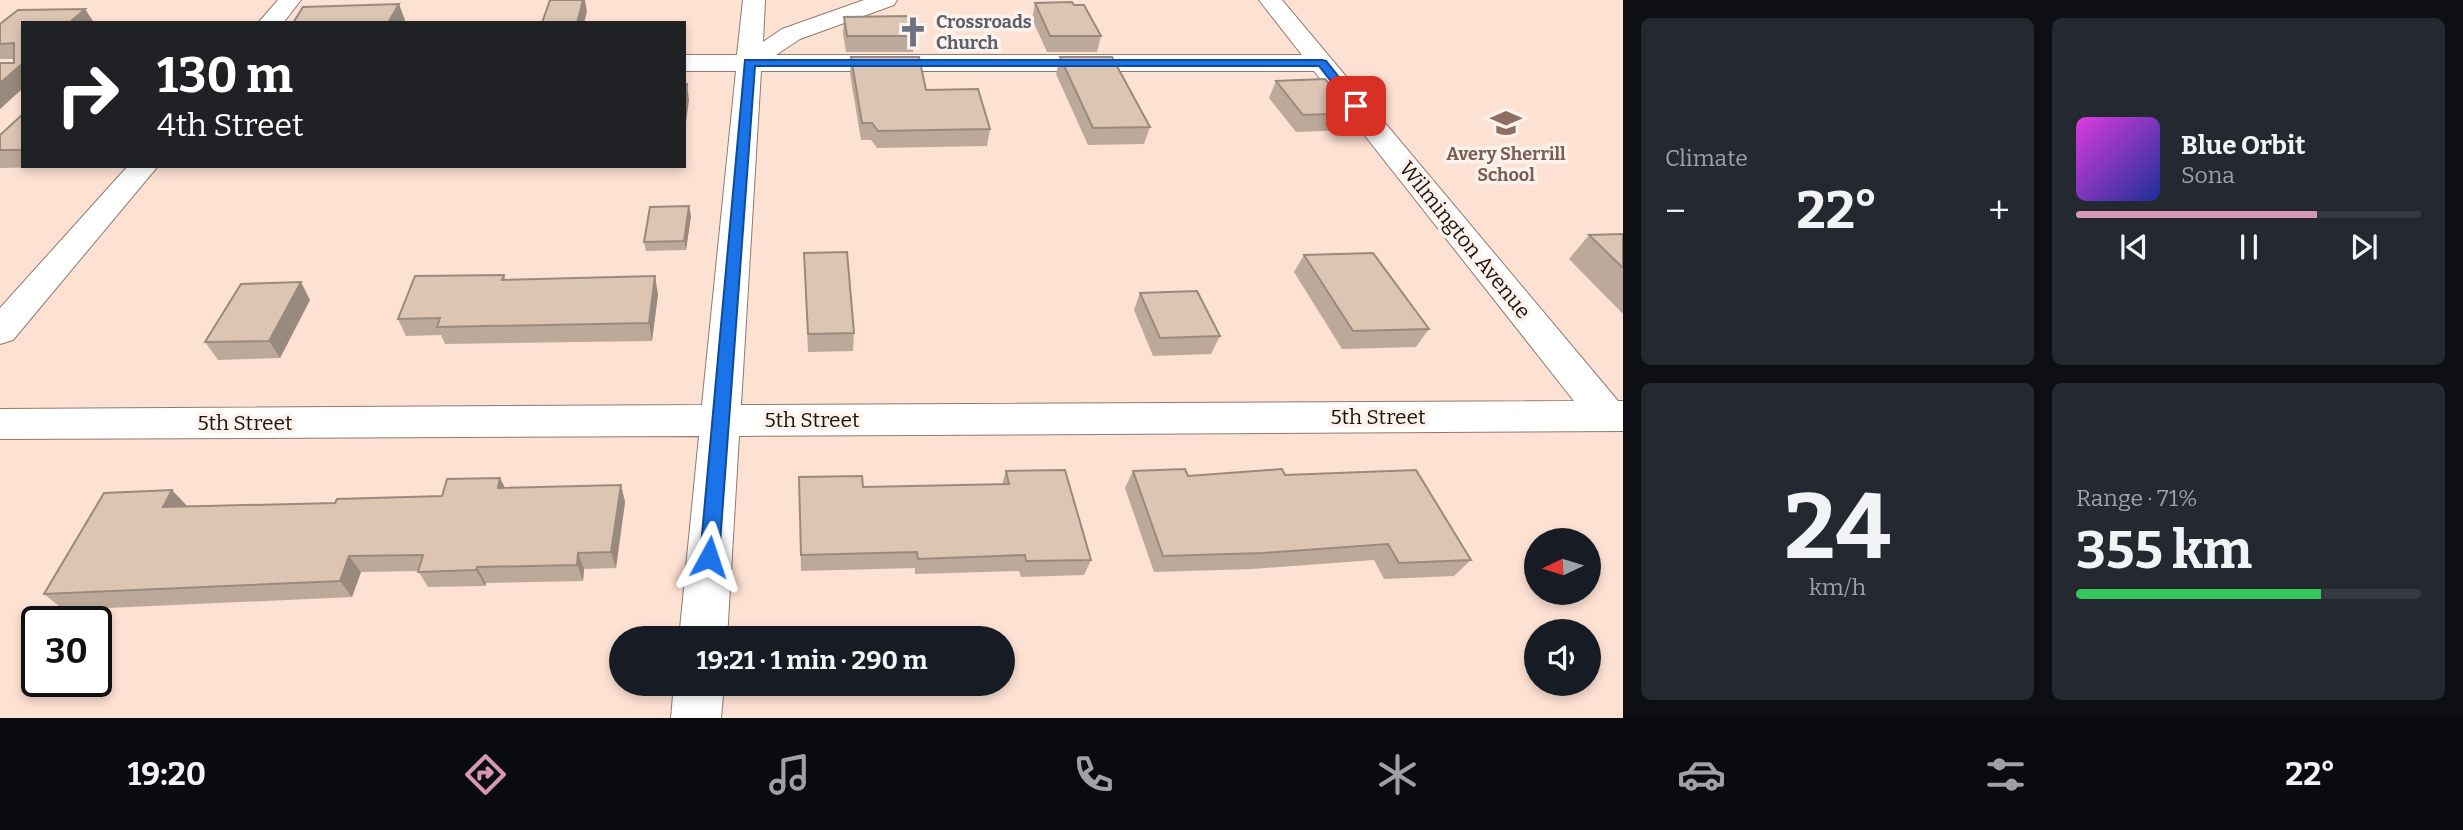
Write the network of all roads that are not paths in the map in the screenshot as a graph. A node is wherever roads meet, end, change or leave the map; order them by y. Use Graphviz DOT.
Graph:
graph roads {
  1 [pos="290,0"];
  2 [pos="754,0"];
  3 [pos="886,0"];
  4 [pos="1270,0"];
  5 [pos="272,21"];
  6 [pos="749,62"];
  7 [pos="686,63"];
  8 [pos="1322,63"];
  9 [pos="142,168"];
  10 [pos="0,331"];
  11 [pos="1615,416"];
  12 [pos="720,420"];
  13 [pos="0,424"];
  14 [pos="704,626"];
  15 [pos="698,696"];
  16 [pos="696,718"];
  1 -- 5 [label="street"];
  2 -- 6 [label="street"];
  3 -- 6 [label="street"];
  4 -- 8 [label="street, Wilmington Avenue"];
  6 -- 7 [label="street"];
  6 -- 8 [label="street"];
  6 -- 12 [label="street"];
  8 -- 11 [label="street, Wilmington Avenue"];
  9 -- 10 [label="street"];
  11 -- 12 [label="street, 5th Street"];
  12 -- 13 [label="street, 5th Street"];
  12 -- 14 [label="street"];
  15 -- 16 [label="street"];
}
